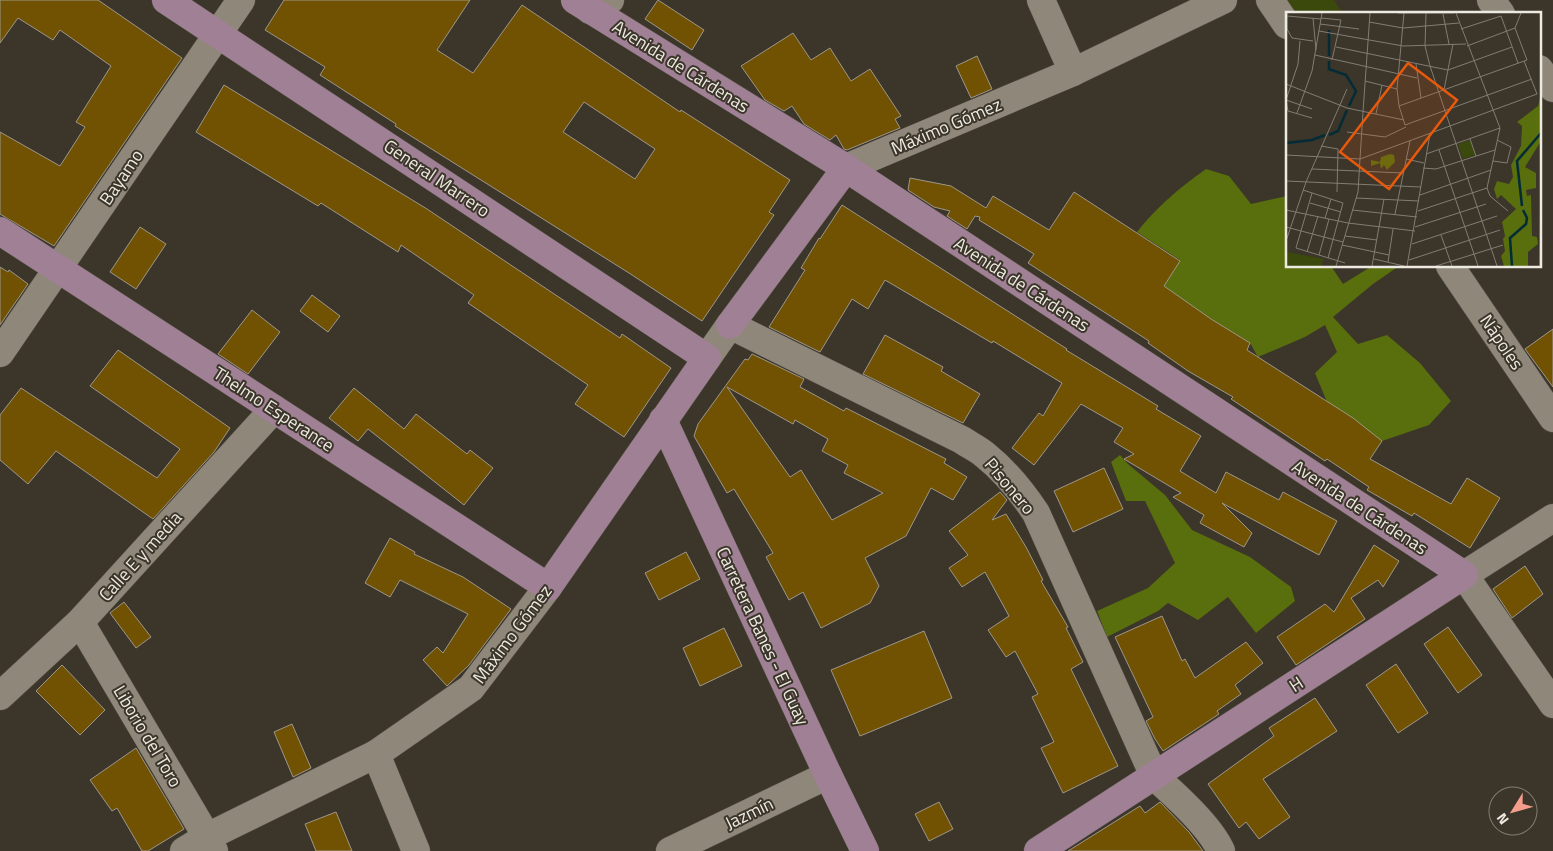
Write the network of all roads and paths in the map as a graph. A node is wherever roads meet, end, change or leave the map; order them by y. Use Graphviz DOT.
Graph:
graph roads {
  1 [pos="166,0"];
  2 [pos="241,0"];
  3 [pos="1041,0"];
  4 [pos="1223,0"];
  5 [pos="1270,0"];
  6 [pos="1491,0"];
  7 [pos="592,3"];
  8 [pos="1500,12"];
  9 [pos="1286,24"];
  10 [pos="218,34"];
  11 [pos="1540,70"];
  12 [pos="1073,72"];
  13 [pos="1553,88"];
  14 [pos="846,168"];
  15 [pos="0,231"];
  16 [pos="1451,268"];
  17 [pos="58,269"];
  18 [pos="730,325"];
  19 [pos="0,353"];
  20 [pos="708,358"];
  21 [pos="274,409"];
  22 [pos="1553,418"];
  23 [pos="664,420"];
  24 [pos="1553,518"];
  25 [pos="1464,575"];
  26 [pos="548,587"];
  27 [pos="80,622"];
  28 [pos="0,696"];
  29 [pos="1553,704"];
  30 [pos="376,754"];
  31 [pos="828,775"];
  32 [pos="1154,776"];
  33 [pos="211,844"];
  34 [pos="184,851"];
  35 [pos="416,851"];
  36 [pos="670,851"];
  37 [pos="865,851"];
  38 [pos="1038,851"];
  39 [pos="1221,851"];
  1 -- 10 [label="main road, General Marrero"];
  2 -- 10 [label="street, Bayamo"];
  3 -- 12 [label="street"];
  4 -- 12 [label="street, Máximo Gómez"];
  5 -- 9 [label="street"];
  6 -- 8 [label="street"];
  7 -- 14 [label="main road, Avenida de Cárdenas"];
  10 -- 17 [label="street, Bayamo"];
  10 -- 20 [label="main road, General Marrero"];
  11 -- 13 [label="street"];
  12 -- 14 [label="street, Máximo Gómez"];
  14 -- 18 [label="main road"];
  14 -- 25 [label="main road, Avenida de Cárdenas"];
  15 -- 17 [label="main road, Thelmo Esperance"];
  16 -- 22 [label="street, Nápoles"];
  17 -- 19 [label="street, Bayamo"];
  17 -- 21 [label="main road, Thelmo Esperance"];
  18 -- 20 [label="street"];
  18 -- 32 [label="street, Pisonero"];
  20 -- 23 [label="main road, Máximo Gómez"];
  21 -- 26 [label="main road, Thelmo Esperance"];
  21 -- 27 [label="street, Calle E y media"];
  23 -- 26 [label="main road, Máximo Gómez"];
  23 -- 31 [label="main road, Carretera Banes - El Guay"];
  24 -- 25 [label="street, H"];
  25 -- 29 [label="street"];
  25 -- 32 [label="main road, H"];
  26 -- 30 [label="street, Máximo Gómez"];
  27 -- 28 [label="street, Calle E y media"];
  27 -- 33 [label="street, Liborio del Toro"];
  30 -- 33 [label="street, Máximo Gómez"];
  30 -- 35 [label="street"];
  31 -- 36 [label="street, Jazmín"];
  31 -- 37 [label="main road, Carretera Banes - El Guay"];
  32 -- 38 [label="main road, H"];
  32 -- 39 [label="street"];
  33 -- 34 [label="street, Máximo Gómez"];
}
